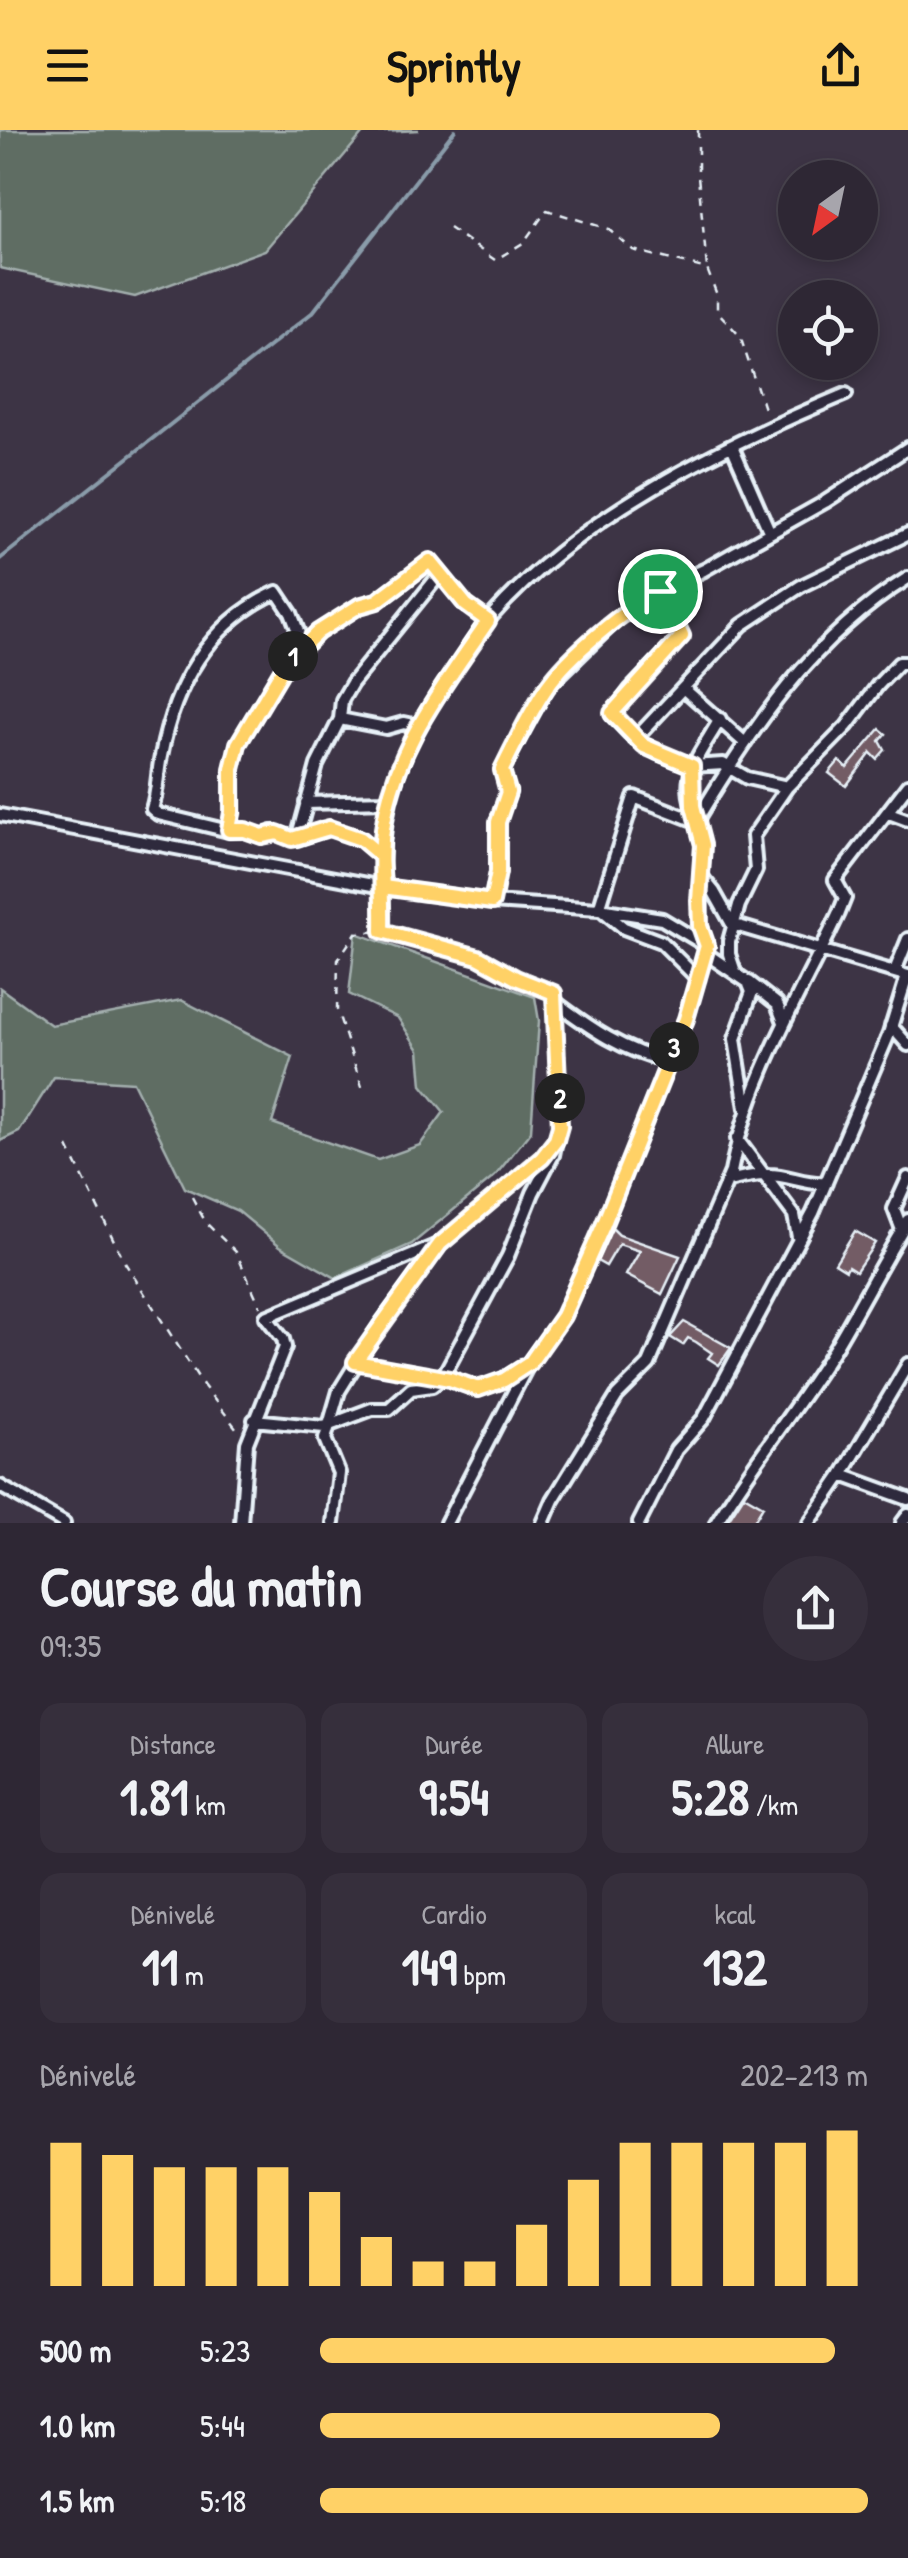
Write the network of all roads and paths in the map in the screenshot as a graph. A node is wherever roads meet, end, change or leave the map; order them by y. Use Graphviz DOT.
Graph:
graph roads {
  1 [pos="698,130"];
  2 [pos="449,228"];
  3 [pos="708,269"];
  4 [pos="846,394"];
  5 [pos="769,426"];
  6 [pos="732,446"];
  7 [pos="908,448"];
  8 [pos="770,533"];
  9 [pos="908,534"];
  10 [pos="440,574"];
  11 [pos="908,578"];
  12 [pos="660,591"];
  13 [pos="488,621"];
  14 [pos="303,644"];
  15 [pos="908,663"];
  16 [pos="683,688"];
  17 [pos="720,718"];
  18 [pos="340,719"];
  19 [pos="418,726"];
  20 [pos="635,739"];
  21 [pos="744,742"];
  22 [pos="692,766"];
  23 [pos="729,767"];
  24 [pos="908,784"];
  25 [pos="788,787"];
  26 [pos="388,802"];
  27 [pos="306,803"];
  28 [pos="889,813"];
  29 [pos="0,816"];
  30 [pos="697,819"];
  31 [pos="908,820"];
  32 [pos="229,830"];
  33 [pos="297,839"];
  34 [pos="381,856"];
  35 [pos="701,876"];
  36 [pos="383,887"];
  37 [pos="492,902"];
  38 [pos="600,909"];
  39 [pos="732,924"];
  40 [pos="382,931"];
  41 [pos="908,939"];
  42 [pos="706,949"];
  43 [pos="821,952"];
  44 [pos="734,972"];
  45 [pos="904,974"];
  46 [pos="698,979"];
  47 [pos="748,982"];
  48 [pos="554,1001"];
  49 [pos="784,1022"];
  50 [pos="891,1026"];
  51 [pos="908,1045"];
  52 [pos="669,1062"];
  53 [pos="362,1087"];
  54 [pos="746,1110"];
  55 [pos="737,1139"];
  56 [pos="556,1140"];
  57 [pos="68,1147"];
  58 [pos="542,1158"];
  59 [pos="765,1174"];
  60 [pos="908,1178"];
  61 [pos="728,1181"];
  62 [pos="826,1183"];
  63 [pos="192,1197"];
  64 [pos="905,1225"];
  65 [pos="798,1237"];
  66 [pos="440,1244"];
  67 [pos="266,1316"];
  68 [pos="355,1362"];
  69 [pos="530,1363"];
  70 [pos="908,1364"];
  71 [pos="442,1378"];
  72 [pos="254,1420"];
  73 [pos="330,1423"];
  74 [pos="247,1442"];
  75 [pos="842,1475"];
  76 [pos="0,1486"];
  77 [pos="908,1499"];
  78 [pos="908,1515"];
  79 [pos="64,1523"];
  80 [pos="241,1523"];
  81 [pos="332,1523"];
  82 [pos="446,1523"];
  83 [pos="544,1523"];
  84 [pos="639,1523"];
  85 [pos="716,1523"];
  86 [pos="809,1523"];
  87 [pos="902,1523"];
  1 -- 3 [label="path"];
  2 -- 3 [label="path"];
  3 -- 5 [label="path"];
  4 -- 5 [label="street"];
  5 -- 6 [label="street"];
  6 -- 8 [label="street"];
  6 -- 13 [label="street"];
  7 -- 8 [label="street"];
  8 -- 12 [label="street"];
  9 -- 16 [label="street"];
  10 -- 13 [label="street"];
  10 -- 14 [label="street"];
  10 -- 18 [label="street"];
  11 -- 21 [label="street"];
  12 -- 20 [label="street"];
  12 -- 37 [label="street"];
  13 -- 19 [label="street"];
  14 -- 32 [label="street"];
  14 -- 32 [label="street"];
  15 -- 25 [label="street"];
  16 -- 17 [label="street"];
  16 -- 20 [label="street"];
  17 -- 21 [label="street"];
  17 -- 22 [label="street"];
  18 -- 19 [label="street"];
  18 -- 27 [label="street"];
  19 -- 26 [label="street"];
  20 -- 22 [label="street"];
  21 -- 23 [label="street"];
  22 -- 23 [label="street"];
  22 -- 30 [label="street"];
  23 -- 25 [label="street"];
  23 -- 30 [label="street"];
  24 -- 28 [label="street"];
  25 -- 39 [label="street"];
  26 -- 27 [label="street"];
  26 -- 34 [label="street"];
  27 -- 33 [label="street"];
  28 -- 31 [label="street"];
  28 -- 43 [label="street"];
  29 -- 36 [label="street"];
  30 -- 35 [label="street"];
  30 -- 38 [label="street"];
  32 -- 33 [label="street"];
  33 -- 34 [label="street"];
  34 -- 36 [label="street"];
  35 -- 39 [label="street"];
  35 -- 42 [label="street"];
  36 -- 37 [label="street"];
  36 -- 40 [label="path"];
  37 -- 38 [label="street"];
  38 -- 42 [label="street"];
  38 -- 46 [label="street"];
  39 -- 43 [label="street"];
  39 -- 44 [label="street"];
  40 -- 48 [label="path"];
  40 -- 53 [label="path"];
  41 -- 45 [label="street"];
  42 -- 44 [label="street"];
  42 -- 46 [label="street"];
  43 -- 45 [label="street"];
  43 -- 49 [label="street"];
  44 -- 47 [label="street"];
  45 -- 50 [label="street"];
  46 -- 52 [label="street"];
  47 -- 49 [label="street"];
  47 -- 54 [label="street"];
  48 -- 52 [label="street"];
  48 -- 56 [label="path"];
  49 -- 54 [label="street"];
  50 -- 51 [label="street"];
  50 -- 62 [label="street"];
  52 -- 69 [label="street"];
  54 -- 55 [label="street"];
  55 -- 59 [label="street"];
  55 -- 61 [label="street"];
  56 -- 71 [label="street"];
  57 -- 74 [label="path"];
  58 -- 66 [label="path"];
  59 -- 61 [label="street"];
  59 -- 62 [label="street"];
  59 -- 65 [label="street"];
  60 -- 64 [label="street"];
  61 -- 83 [label="street"];
  62 -- 65 [label="street"];
  63 -- 67 [label="path"];
  64 -- 85 [label="street"];
  65 -- 84 [label="street"];
  66 -- 67 [label="street"];
  66 -- 68 [label="street"];
  67 -- 72 [label="street"];
  68 -- 71 [label="street"];
  68 -- 73 [label="street"];
  69 -- 71 [label="street"];
  69 -- 82 [label="street"];
  70 -- 75 [label="street"];
  71 -- 73 [label="street"];
  72 -- 73 [label="street"];
  72 -- 74 [label="street"];
  73 -- 81 [label="street"];
  74 -- 80 [label="street"];
  75 -- 77 [label="street"];
  75 -- 86 [label="street"];
  76 -- 79 [label="street"];
  78 -- 87 [label="street"];
}
